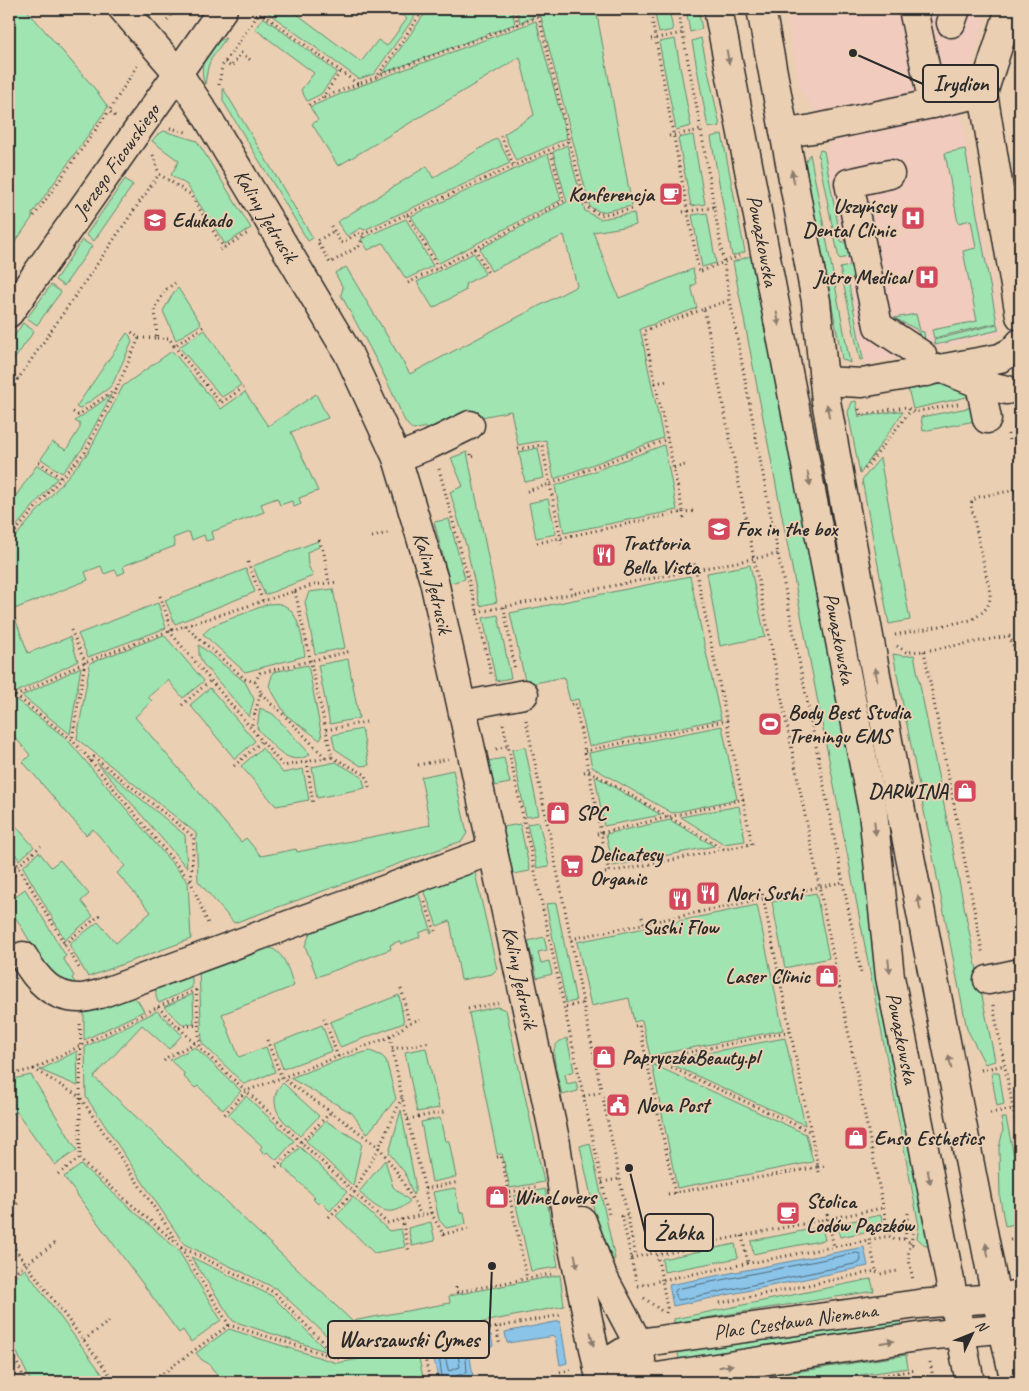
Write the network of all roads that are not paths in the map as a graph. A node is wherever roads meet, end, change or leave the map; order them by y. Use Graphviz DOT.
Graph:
graph roads {
  1 [pos="123,9"];
  2 [pos="223,9"];
  3 [pos="718,9"];
  4 [pos="761,9"];
  5 [pos="913,9"];
  6 [pos="1010,9"];
  7 [pos="178,73"];
  8 [pos="983,93"];
  9 [pos="932,104"];
  10 [pos="785,133"];
  11 [pos="890,174"];
  12 [pos="9,313"];
  13 [pos="1020,316"];
  14 [pos="1020,343"];
  15 [pos="935,371"];
  16 [pos="824,381"];
  17 [pos="993,405"];
  18 [pos="470,426"];
  19 [pos="397,458"];
  20 [pos="522,694"];
  21 [pos="462,706"];
  22 [pos="493,850"];
  23 [pos="23,956"];
  24 [pos="1020,974"];
  25 [pos="988,980"];
  26 [pos="556,1144"];
  27 [pos="1008,1296"];
  28 [pos="953,1301"];
  29 [pos="1012,1328"];
  30 [pos="960,1332"];
  31 [pos="638,1343"];
  32 [pos="600,1375"];
  33 [pos="643,1380"];
  34 [pos="970,1382"];
  35 [pos="1015,1382"];
  1 -- 7 [label="street, Kaliny Jędrusik"];
  2 -- 7 [label="street, Jerzego Ficowskiego"];
  3 -- 28 [label="street, Powązkowska, one-way"];
  4 -- 10 [label="street, Powązkowska"];
  5 -- 9 [label="street"];
  6 -- 8 [label="street"];
  7 -- 12 [label="street, Jerzego Ficowskiego"];
  7 -- 19 [label="street, Kaliny Jędrusik"];
  8 -- 9 [label="street"];
  8 -- 13 [label="street"];
  9 -- 10 [label="street"];
  16 -- 10 [label="street, Powązkowska, one-way"];
  11 -- 15 [label="street"];
  14 -- 15 [label="street"];
  15 -- 16 [label="street"];
  15 -- 17 [label="street"];
  27 -- 16 [label="street, Powązkowska, one-way"];
  18 -- 19 [label="street"];
  19 -- 21 [label="street, Kaliny Jędrusik"];
  20 -- 21 [label="street"];
  21 -- 22 [label="street, Kaliny Jędrusik"];
  22 -- 23 [label="street"];
  22 -- 26 [label="street, Kaliny Jędrusik"];
  24 -- 25 [label="street"];
  26 -- 31 [label="street, Kaliny Jędrusik"];
  26 -- 32 [label="street, Kaliny Jędrusik, one-way"];
  27 -- 28 [label="street"];
  27 -- 29 [label="street, Powązkowska"];
  28 -- 30 [label="street, Powązkowska"];
  28 -- 31 [label="street, Plac Czesława Niemena"];
  29 -- 30 [label="street"];
  29 -- 35 [label="street, Powązkowska"];
  33 -- 30 [label="street, Plac Czesława Niemena, one-way"];
  30 -- 34 [label="street, Powązkowska"];
  31 -- 32 [label="street, Plac Czesława Niemena"];
  31 -- 33 [label="street"];
  32 -- 33 [label="street, Plac Czesława Niemena"];
}
